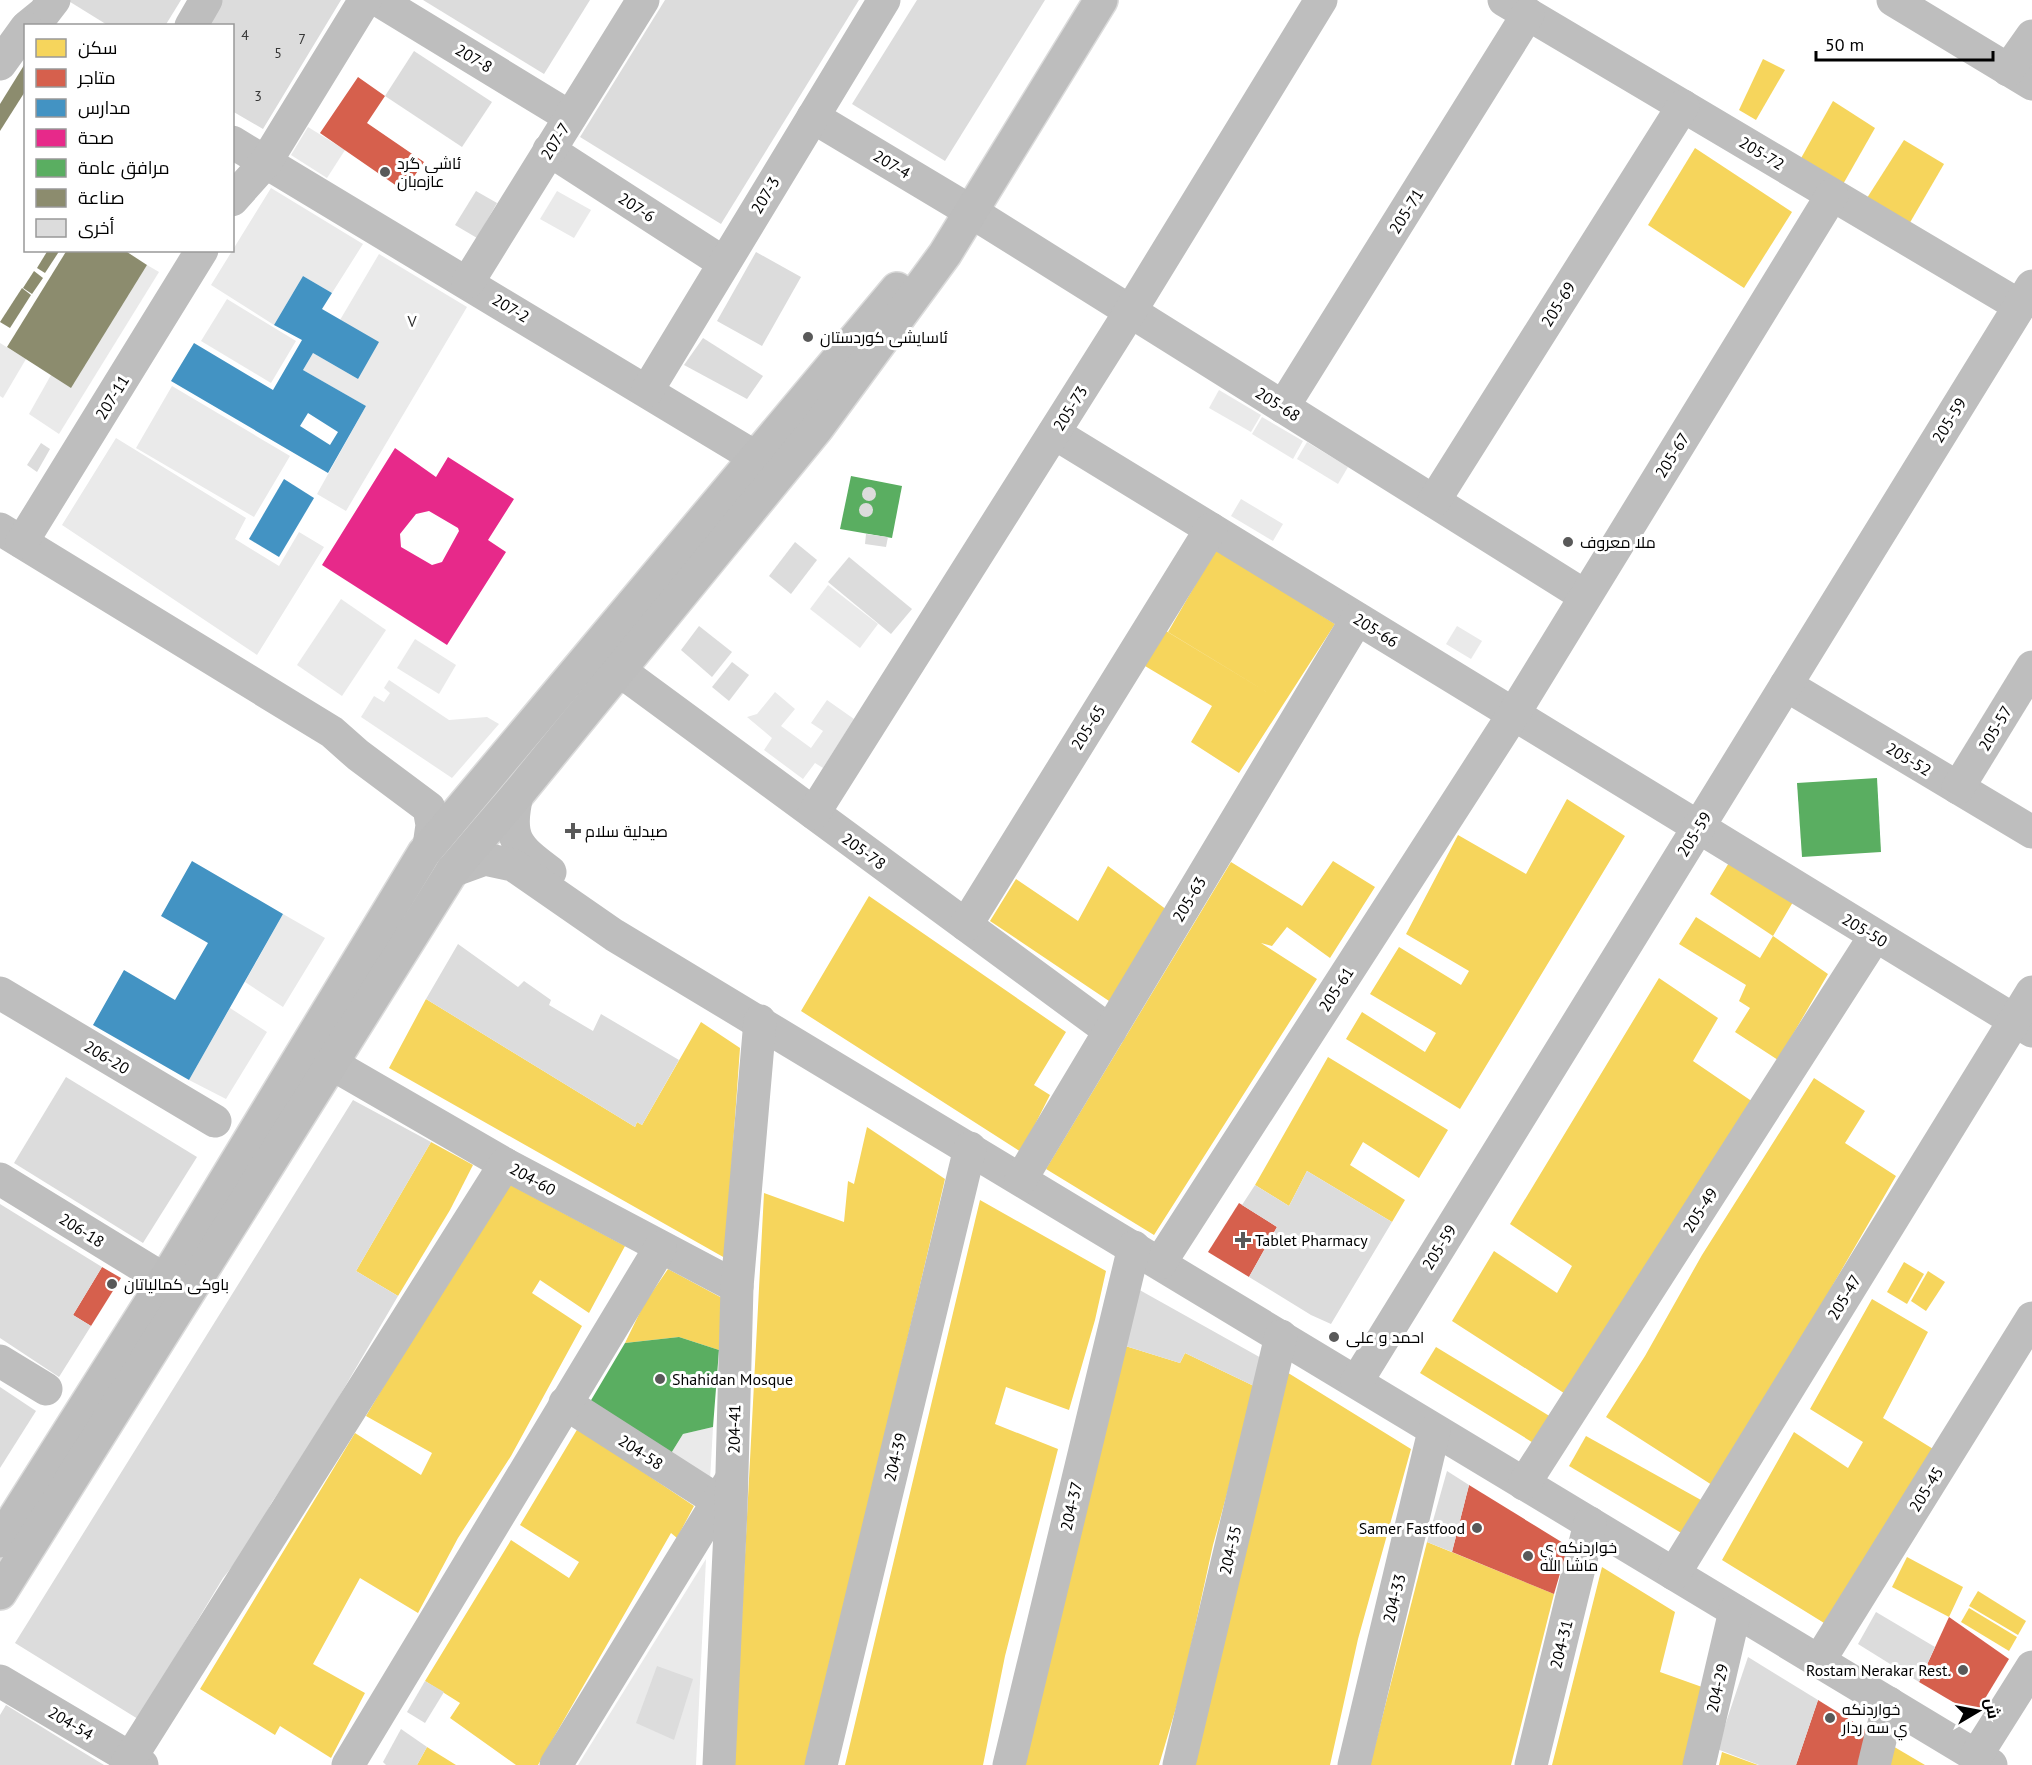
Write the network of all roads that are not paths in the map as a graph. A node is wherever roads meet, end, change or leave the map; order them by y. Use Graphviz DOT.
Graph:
graph roads {
  1 [pos="206,0"];
  2 [pos="365,0"];
  3 [pos="378,0"];
  4 [pos="643,0"];
  5 [pos="884,0"];
  6 [pos="1101,0"];
  7 [pos="1321,0"];
  8 [pos="1893,0"];
  9 [pos="1516,7"];
  10 [pos="192,24"];
  11 [pos="24,33"];
  12 [pos="2032,36"];
  13 [pos="0,64"];
  14 [pos="2020,77"];
  15 [pos="1683,106"];
  16 [pos="570,117"];
  17 [pos="813,117"];
  18 [pos="234,143"];
  19 [pos="549,150"];
  20 [pos="265,163"];
  21 [pos="1832,195"];
  22 [pos="234,198"];
  23 [pos="970,212"];
  24 [pos="201,252"];
  25 [pos="724,263"];
  26 [pos="468,282"];
  27 [pos="2026,296"];
  28 [pos="1130,312"];
  29 [pos="647,391"];
  30 [pos="1283,407"];
  31 [pos="1054,433"];
  32 [pos="755,457"];
  33 [pos="1434,501"];
  34 [pos="1211,529"];
  35 [pos="11,536"];
  36 [pos="1585,596"];
  37 [pos="1358,619"];
  38 [pos="2032,667"];
  39 [pos="620,670"];
  40 [pos="1786,686"];
  41 [pos="1513,715"];
  42 [pos="332,732"];
  43 [pos="486,780"];
  44 [pos="1958,788"];
  45 [pos="518,795"];
  46 [pos="814,813"];
  47 [pos="1698,828"];
  48 [pos="2032,832"];
  49 [pos="429,846"];
  50 [pos="452,871"];
  51 [pos="966,925"];
  52 [pos="1875,936"];
  53 [pos="631,944"];
  54 [pos="2032,992"];
  55 [pos="0,993"];
  56 [pos="760,1021"];
  57 [pos="2023,1025"];
  58 [pos="1110,1031"];
  59 [pos="332,1064"];
  60 [pos="215,1121"];
  61 [pos="970,1148"];
  62 [pos="505,1164"];
  63 [pos="0,1179"];
  64 [pos="1021,1179"];
  65 [pos="660,1248"];
  66 [pos="1147,1255"];
  67 [pos="165,1280"];
  68 [pos="737,1287"];
  69 [pos="2032,1318"];
  70 [pos="1281,1336"];
  71 [pos="0,1361"];
  72 [pos="1357,1381"];
  73 [pos="46,1389"];
  74 [pos="565,1403"];
  75 [pos="1434,1431"];
  76 [pos="70,1456"];
  77 [pos="1524,1484"];
  78 [pos="725,1489"];
  79 [pos="1590,1523"];
  80 [pos="0,1541"];
  81 [pos="1674,1574"];
  82 [pos="0,1593"];
  83 [pos="1735,1611"];
  84 [pos="1819,1661"];
  85 [pos="2032,1667"];
  86 [pos="0,1681"];
  87 [pos="1888,1703"];
  88 [pos="1983,1761"];
  89 [pos="133,1763"];
  90 [pos="348,1765"];
  91 [pos="556,1765"];
  92 [pos="719,1765"];
  93 [pos="821,1765"];
  94 [pos="1009,1765"];
  95 [pos="1179,1765"];
  96 [pos="1354,1765"];
  97 [pos="1531,1765"];
  98 [pos="1699,1765"];
  99 [pos="1874,1765"];
  1 -- 10 [label="street"];
  2 -- 20 [label="street"];
  3 -- 16 [label="street, 207-8"];
  4 -- 16 [label="street, 207-7"];
  5 -- 17 [label="street, 207-3"];
  6 -- 23 [label="main road"];
  7 -- 28 [label="street, 205-73"];
  8 -- 14 [label="street"];
  9 -- 15 [label="street, 205-72"];
  9 -- 30 [label="street, 205-71"];
  11 -- 13 [label="street"];
  12 -- 14 [label="street"];
  15 -- 21 [label="street, 205-72"];
  15 -- 33 [label="street, 205-69"];
  16 -- 19 [label="street, 207-7"];
  17 -- 23 [label="street, 207-4"];
  17 -- 25 [label="street, 207-3"];
  18 -- 20 [label="street, 207-2"];
  19 -- 25 [label="street, 207-6"];
  19 -- 26 [label="street, 207-7"];
  20 -- 22 [label="street"];
  20 -- 26 [label="street, 207-2"];
  21 -- 27 [label="street, 205-72"];
  21 -- 36 [label="street, 205-67"];
  23 -- 28 [label="street, 205-68"];
  23 -- 32 [label="main road"];
  23 -- 39 [label="main road"];
  24 -- 35 [label="street, 207-11"];
  25 -- 29 [label="street, 207-3"];
  26 -- 29 [label="street, 207-2"];
  27 -- 40 [label="street, 205-59"];
  28 -- 30 [label="street, 205-68"];
  28 -- 31 [label="street, 205-73"];
  29 -- 32 [label="street, 207-2"];
  30 -- 33 [label="street, 205-68"];
  31 -- 34 [label="street, 205-66"];
  31 -- 46 [label="street, 205-73"];
  32 -- 43 [label="main road"];
  33 -- 36 [label="street, 205-68"];
  34 -- 37 [label="street, 205-66"];
  34 -- 51 [label="street, 205-65"];
  35 -- 42 [label="street"];
  36 -- 41 [label="street, 205-67"];
  37 -- 41 [label="street, 205-66"];
  37 -- 58 [label="street, 205-63"];
  38 -- 44 [label="street, 205-57"];
  39 -- 45 [label="main road"];
  39 -- 46 [label="street, 205-78"];
  40 -- 44 [label="street, 205-52"];
  40 -- 47 [label="street, 205-59"];
  41 -- 47 [label="street, 205-66"];
  41 -- 66 [label="street, 205-61"];
  42 -- 43 [label="street"];
  42 -- 49 [label="street"];
  43 -- 49 [label="main road"];
  44 -- 48 [label="street, 205-52"];
  45 -- 50 [label="main road"];
  45 -- 53 [label="street"];
  46 -- 51 [label="street, 205-78"];
  47 -- 52 [label="street, 205-50"];
  47 -- 72 [label="street, 205-59"];
  49 -- 67 [label="main road"];
  50 -- 53 [label="street"];
  50 -- 59 [label="main road"];
  51 -- 58 [label="street, 205-78"];
  52 -- 57 [label="street, 205-50"];
  52 -- 77 [label="street, 205-49"];
  53 -- 56 [label="street"];
  54 -- 57 [label="street, 205-47"];
  55 -- 60 [label="street, 206-20"];
  56 -- 61 [label="street"];
  56 -- 68 [label="street, 204-41"];
  57 -- 81 [label="street, 205-47"];
  58 -- 64 [label="street, 205-63"];
  59 -- 62 [label="street, 204-60"];
  59 -- 76 [label="main road"];
  61 -- 64 [label="street"];
  61 -- 93 [label="street, 204-39"];
  62 -- 65 [label="street, 204-60"];
  62 -- 89 [label="street"];
  63 -- 67 [label="street, 206-18"];
  64 -- 66 [label="street"];
  65 -- 68 [label="street, 204-60"];
  65 -- 74 [label="street"];
  66 -- 70 [label="street"];
  66 -- 94 [label="street, 204-37"];
  67 -- 76 [label="main road"];
  68 -- 78 [label="street, 204-41"];
  69 -- 84 [label="street, 205-45"];
  70 -- 72 [label="street"];
  70 -- 95 [label="street, 204-35"];
  71 -- 73 [label="street"];
  72 -- 75 [label="street"];
  74 -- 78 [label="street, 204-58"];
  74 -- 90 [label="street"];
  75 -- 77 [label="street"];
  75 -- 96 [label="street, 204-33"];
  76 -- 80 [label="main road"];
  76 -- 82 [label="main road"];
  77 -- 79 [label="street"];
  78 -- 91 [label="street"];
  78 -- 92 [label="street, 204-41"];
  79 -- 81 [label="street"];
  79 -- 97 [label="street, 204-31"];
  81 -- 83 [label="street"];
  83 -- 84 [label="street"];
  83 -- 98 [label="street, 204-29"];
  84 -- 87 [label="street"];
  85 -- 88 [label="street"];
  86 -- 89 [label="street, 204-54"];
  87 -- 88 [label="street"];
  87 -- 99 [label="street"];
}
